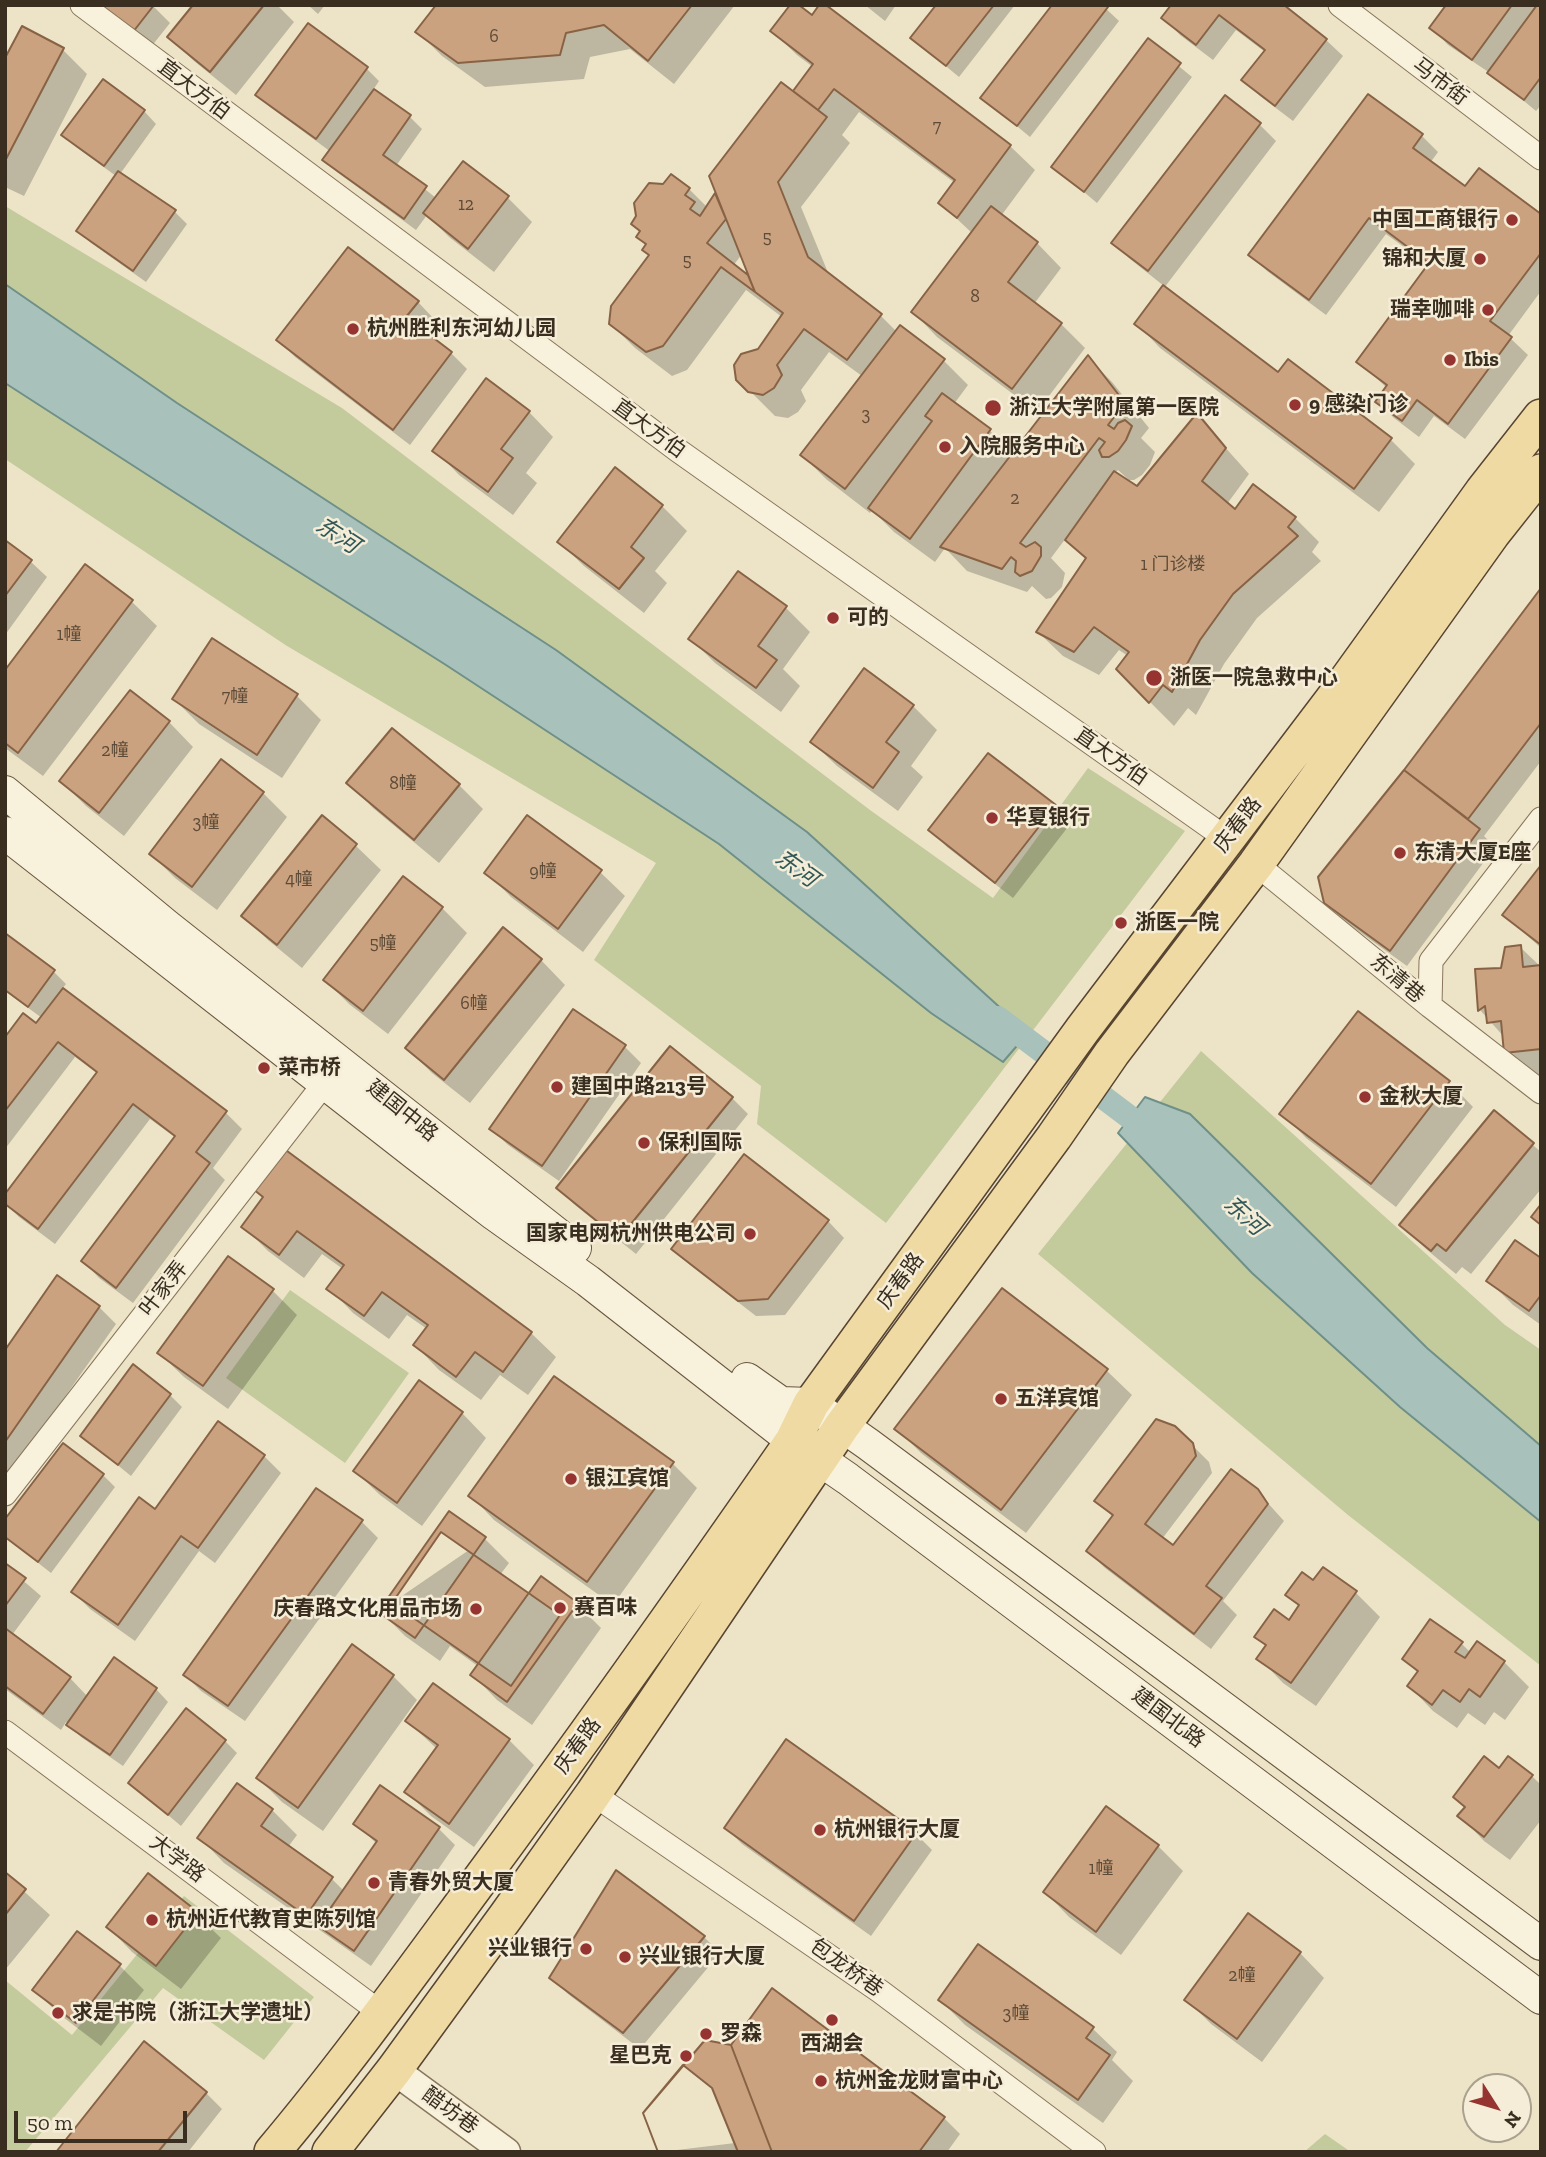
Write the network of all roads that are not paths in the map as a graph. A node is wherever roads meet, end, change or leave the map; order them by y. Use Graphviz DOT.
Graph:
graph roads {
  1 [pos="82,5"];
  2 [pos="1340,5"];
  3 [pos="1541,158"];
  4 [pos="1541,417"];
  5 [pos="1541,472"];
  6 [pos="5,792"];
  7 [pos="1541,819"];
  8 [pos="5,833"];
  9 [pos="1227,839"];
  10 [pos="1256,864"];
  11 [pos="1430,1006"];
  12 [pos="324,1084"];
  13 [pos="1541,1092"];
  14 [pos="811,1404"];
  15 [pos="842,1426"];
  16 [pos="806,1450"];
  17 [pos="5,1494"];
  18 [pos="5,1732"];
  19 [pos="593,1794"];
  20 [pos="1541,1944"];
  21 [pos="1541,1998"];
  22 [pos="382,2013"];
  23 [pos="394,2070"];
  24 [pos="272,2152"];
  25 [pos="330,2152"];
  26 [pos="506,2152"];
  27 [pos="1094,2152"];
  1 -- 9 [label="street, 直大方伯"];
  2 -- 3 [label="street, 马市街"];
  4 -- 9 [label="main road, 庆春路"];
  5 -- 10 [label="main road, 庆春路"];
  6 -- 14 [label="main road, 建国中路"];
  7 -- 11 [label="street"];
  8 -- 12 [label="main road, 建国中路"];
  9 -- 14 [label="main road, 庆春路"];
  10 -- 11 [label="street, 东清巷"];
  10 -- 15 [label="main road, 庆春路"];
  11 -- 13 [label="street, 东清巷"];
  12 -- 16 [label="main road, 建国中路"];
  12 -- 17 [label="street, 叶家弄"];
  14 -- 15 [label="main road, 建国北路"];
  14 -- 16 [label="main road, 庆春路"];
  15 -- 16 [label="main road, 庆春路"];
  15 -- 20 [label="main road, 建国北路"];
  16 -- 19 [label="main road, 庆春路"];
  16 -- 21 [label="main road, 建国北路"];
  16 -- 22 [label="main road, 庆春路"];
  18 -- 22 [label="street, 大学路"];
  19 -- 23 [label="main road, 庆春路"];
  19 -- 27 [label="street, 包龙桥巷"];
  22 -- 24 [label="main road, 庆春路"];
  23 -- 25 [label="main road, 庆春路"];
  23 -- 26 [label="street, 醋坊巷"];
}
